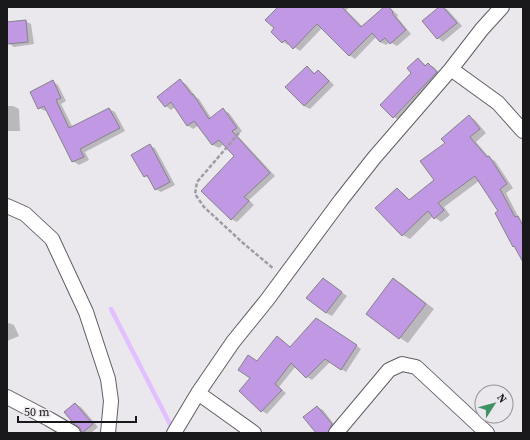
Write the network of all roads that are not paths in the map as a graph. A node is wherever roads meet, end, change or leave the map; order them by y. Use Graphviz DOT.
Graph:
graph roads {
  1 [pos="502,7"];
  2 [pos="451,69"];
  3 [pos="523,131"];
  4 [pos="7,206"];
  5 [pos="198,393"];
  6 [pos="7,396"];
  7 [pos="73,433"];
  8 [pos="108,433"];
  9 [pos="174,433"];
  10 [pos="254,433"];
  11 [pos="336,433"];
  12 [pos="487,433"];
  1 -- 2 [label="street"];
  2 -- 3 [label="street"];
  2 -- 5 [label="street"];
  4 -- 8 [label="street"];
  5 -- 9 [label="street"];
  5 -- 10 [label="street"];
  6 -- 7 [label="street"];
  11 -- 12 [label="street"];
}
